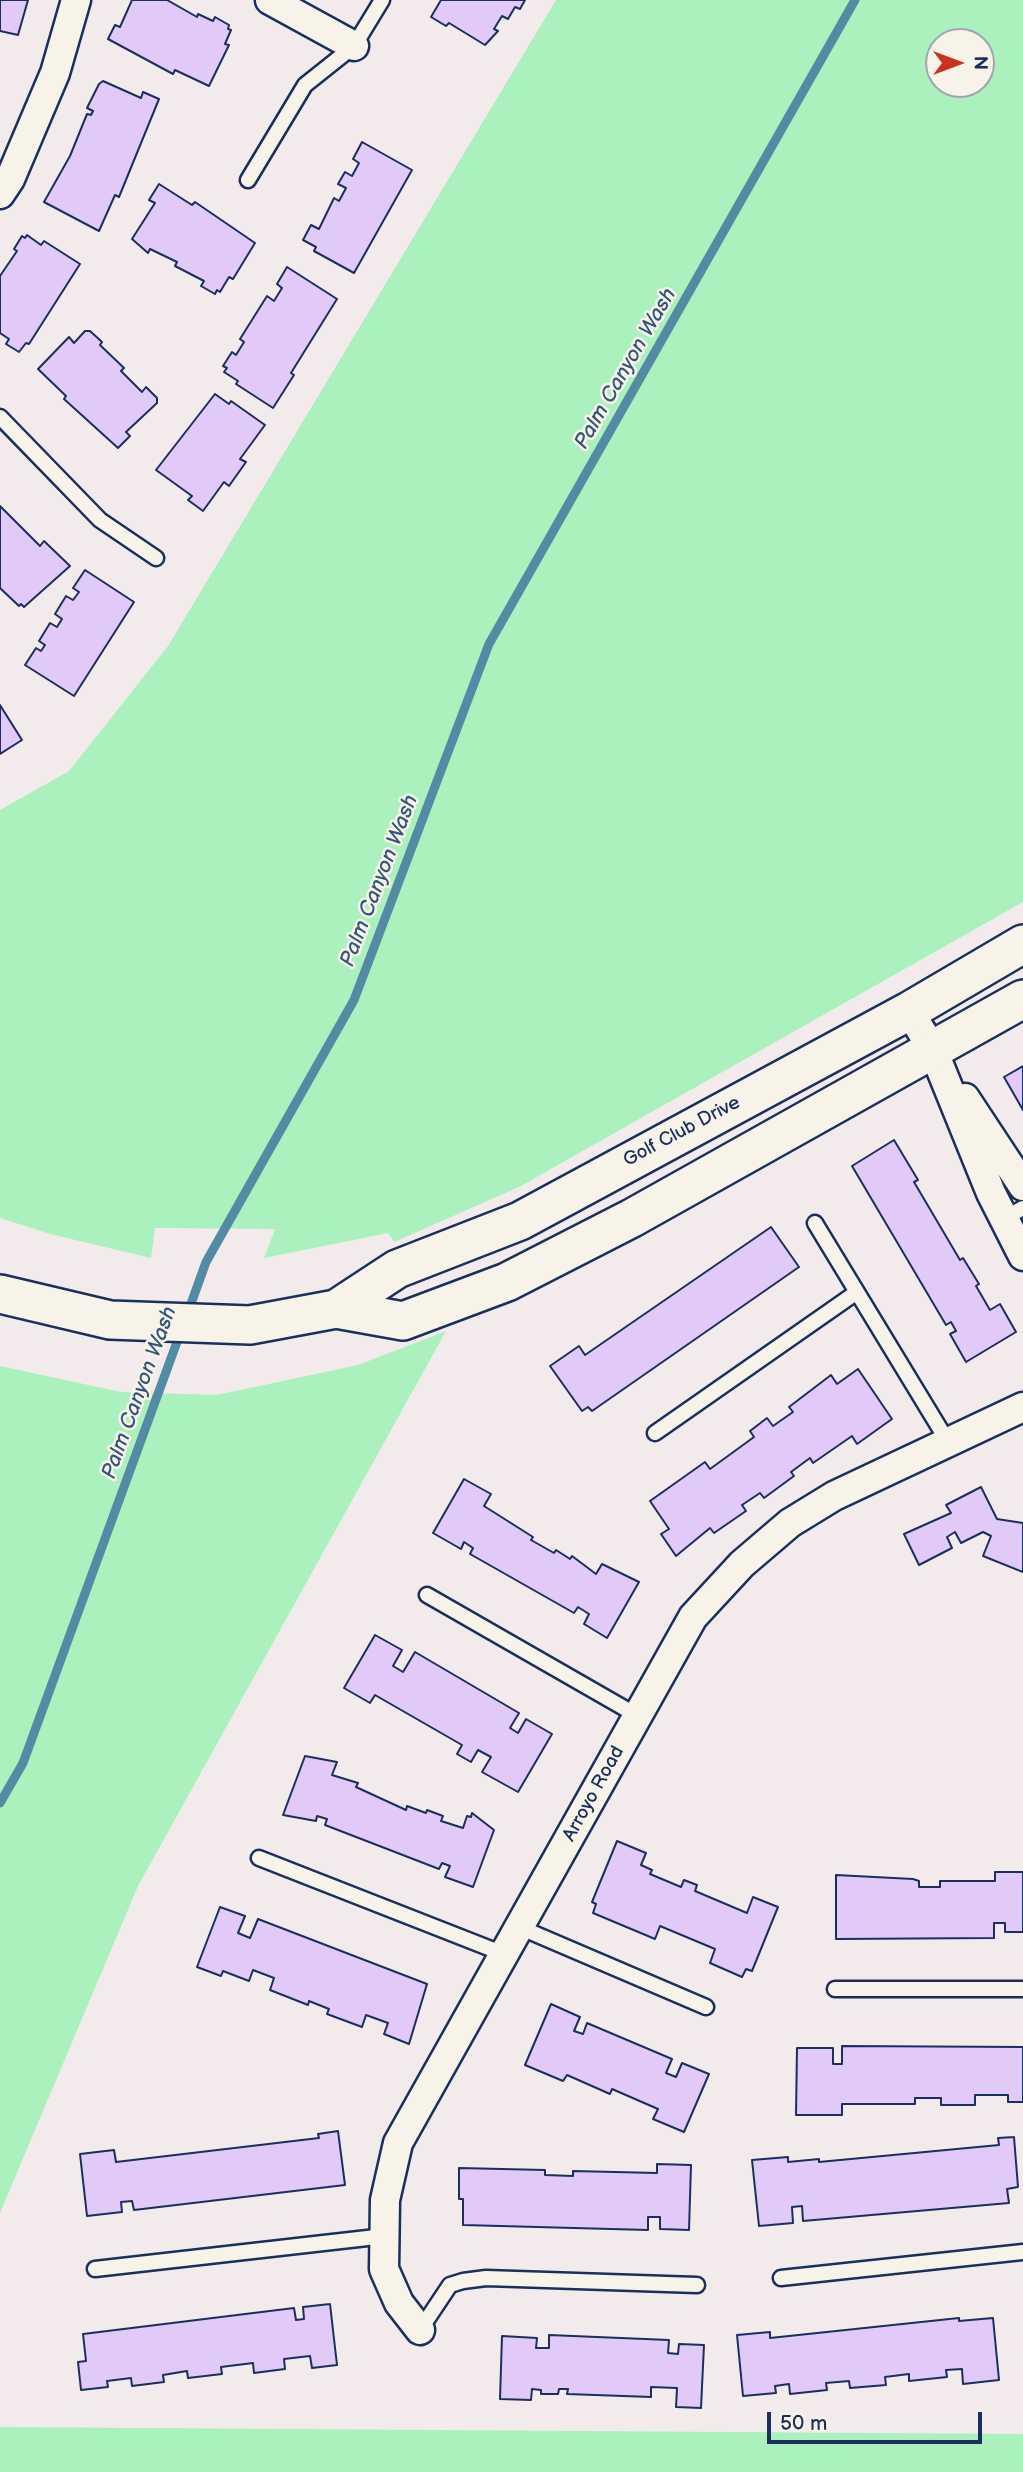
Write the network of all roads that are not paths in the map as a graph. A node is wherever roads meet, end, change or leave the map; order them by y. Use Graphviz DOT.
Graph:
graph roads {
  1 [pos="76,0"];
  2 [pos="270,0"];
  3 [pos="382,0"];
  4 [pos="354,46"];
  5 [pos="248,180"];
  6 [pos="0,194"];
  7 [pos="0,417"];
  8 [pos="156,558"];
  9 [pos="1023,944"];
  10 [pos="1023,999"];
  11 [pos="909,1012"];
  12 [pos="933,1050"];
  13 [pos="1023,1186"];
  14 [pos="1013,1213"];
  15 [pos="816,1223"];
  16 [pos="1023,1256"];
  17 [pos="857,1292"];
  18 [pos="0,1294"];
  19 [pos="336,1309"];
  20 [pos="1023,1407"];
  21 [pos="655,1433"];
  22 [pos="948,1442"];
  23 [pos="427,1595"];
  24 [pos="638,1716"];
  25 [pos="259,1858"];
  26 [pos="519,1927"];
  27 [pos="504,1954"];
  28 [pos="835,1989"];
  29 [pos="1023,1989"];
  30 [pos="706,2007"];
  31 [pos="385,2236"];
  32 [pos="1023,2252"];
  33 [pos="95,2270"];
  34 [pos="781,2278"];
  35 [pos="697,2286"];
  36 [pos="420,2330"];
  1 -- 6 [label="street"];
  2 -- 4 [label="street"];
  3 -- 4 [label="lane"];
  4 -- 5 [label="lane"];
  7 -- 8 [label="lane"];
  9 -- 11 [label="street, Golf Club Drive"];
  10 -- 12 [label="street, Golf Club Drive"];
  11 -- 12 [label="street"];
  11 -- 19 [label="street, Golf Club Drive"];
  12 -- 13 [label="street"];
  12 -- 14 [label="street"];
  12 -- 19 [label="street, Golf Club Drive"];
  14 -- 16 [label="street"];
  15 -- 17 [label="lane"];
  17 -- 21 [label="lane"];
  17 -- 22 [label="lane"];
  18 -- 19 [label="street, Golf Club Drive"];
  20 -- 22 [label="street, Arroyo Road"];
  22 -- 24 [label="street, Arroyo Road"];
  23 -- 24 [label="lane"];
  24 -- 26 [label="street, Arroyo Road"];
  25 -- 27 [label="lane"];
  26 -- 27 [label="street, Arroyo Road"];
  26 -- 30 [label="lane"];
  27 -- 31 [label="street, Arroyo Road"];
  28 -- 29 [label="lane"];
  31 -- 33 [label="lane"];
  31 -- 36 [label="street, Arroyo Road"];
  32 -- 34 [label="lane"];
  35 -- 36 [label="lane"];
}
